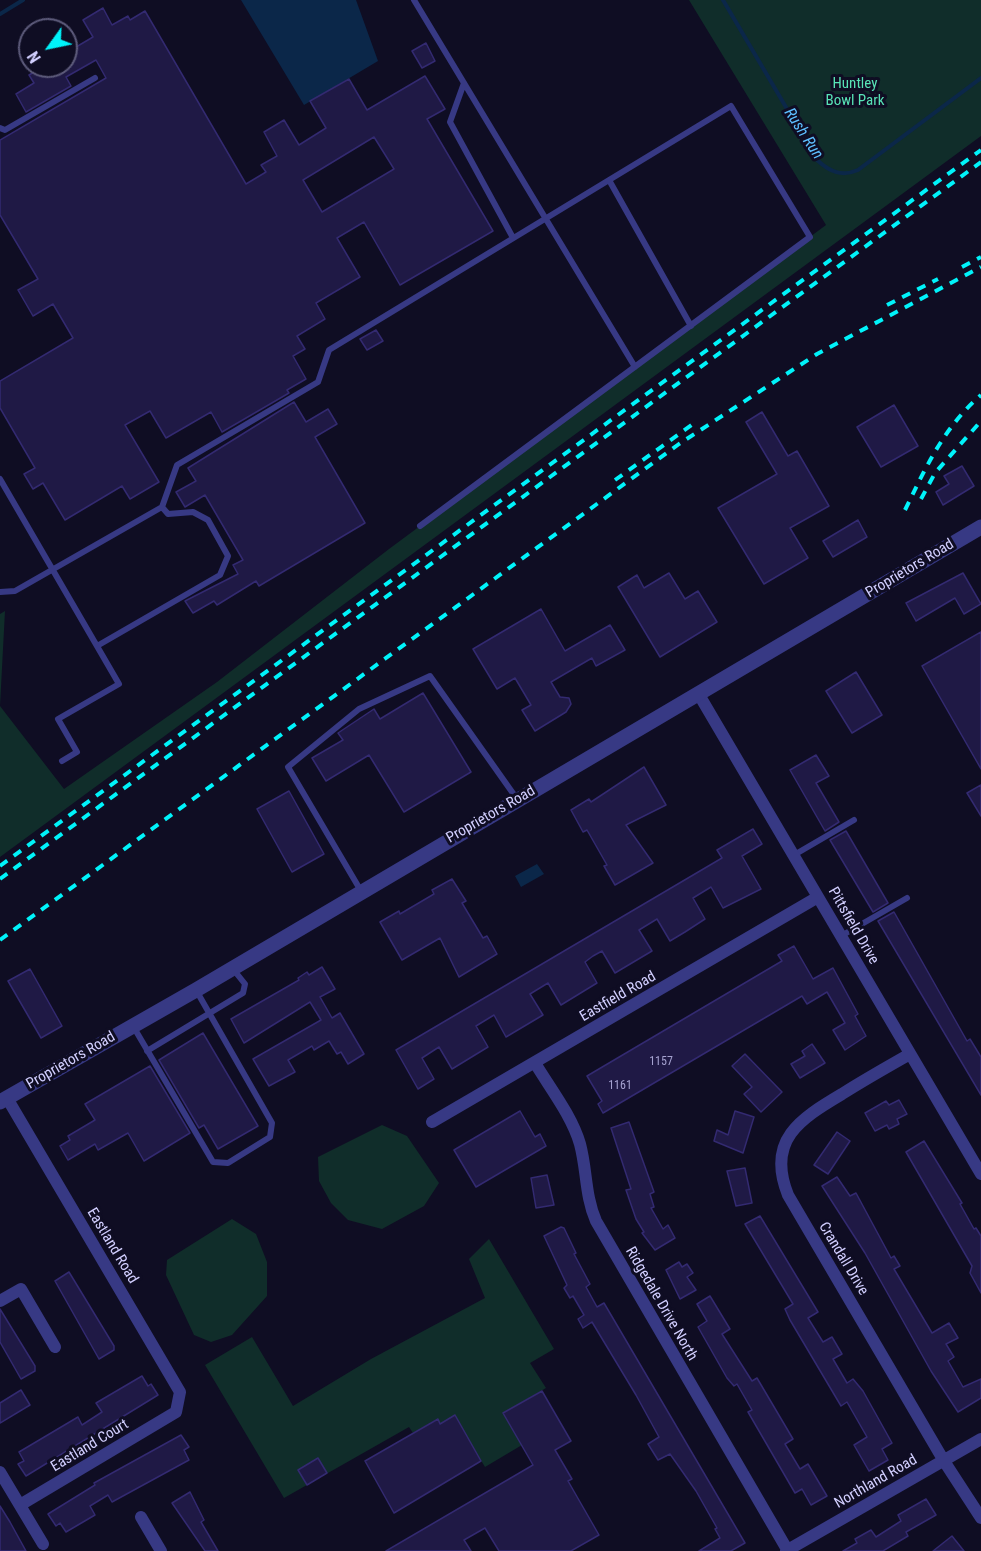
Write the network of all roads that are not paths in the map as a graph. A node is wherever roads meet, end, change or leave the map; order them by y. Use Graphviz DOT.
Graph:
graph roads {
  1 [pos="414,0"];
  2 [pos="95,78"];
  3 [pos="464,83"];
  4 [pos="0,128"];
  5 [pos="609,180"];
  6 [pos="546,219"];
  7 [pos="512,236"];
  8 [pos="691,326"];
  9 [pos="635,367"];
  10 [pos="0,478"];
  11 [pos="162,507"];
  12 [pos="420,526"];
  13 [pos="981,527"];
  14 [pos="53,570"];
  15 [pos="0,592"];
  16 [pos="97,646"];
  17 [pos="698,693"];
  18 [pos="62,761"];
  19 [pos="517,800"];
  20 [pos="854,820"];
  21 [pos="794,855"];
  22 [pos="361,891"];
  23 [pos="818,897"];
  24 [pos="907,898"];
  25 [pos="841,936"];
  26 [pos="232,967"];
  27 [pos="196,990"];
  28 [pos="210,1014"];
  29 [pos="133,1025"];
  30 [pos="147,1050"];
  31 [pos="910,1054"];
  32 [pos="535,1063"];
  33 [pos="3,1100"];
  34 [pos="432,1122"];
  35 [pos="981,1174"];
  36 [pos="0,1301"];
  37 [pos="55,1347"];
  38 [pos="176,1412"];
  39 [pos="981,1439"];
  40 [pos="944,1461"];
  41 [pos="0,1472"];
  42 [pos="20,1505"];
  43 [pos="141,1517"];
  44 [pos="981,1518"];
  45 [pos="43,1544"];
  46 [pos="161,1551"];
  47 [pos="787,1551"];
  1 -- 3 [label="lane"];
  2 -- 4 [label="lane"];
  3 -- 6 [label="lane"];
  3 -- 7 [label="lane"];
  5 -- 6 [label="lane"];
  5 -- 8 [label="lane"];
  5 -- 8 [label="lane"];
  6 -- 9 [label="lane"];
  6 -- 11 [label="lane"];
  8 -- 9 [label="lane"];
  9 -- 12 [label="lane"];
  10 -- 14 [label="lane"];
  11 -- 14 [label="lane"];
  11 -- 16 [label="lane"];
  13 -- 17 [label="street, Proprietors Road"];
  14 -- 15 [label="lane"];
  14 -- 16 [label="lane"];
  16 -- 18 [label="lane"];
  17 -- 19 [label="street, Proprietors Road"];
  17 -- 21 [label="street, Pittsfield Drive"];
  19 -- 22 [label="street, Proprietors Road"];
  19 -- 22 [label="lane"];
  20 -- 21 [label="lane"];
  21 -- 23 [label="street, Pittsfield Drive"];
  22 -- 26 [label="street, Proprietors Road"];
  23 -- 25 [label="street, Pittsfield Drive"];
  23 -- 32 [label="street, Eastfield Road"];
  24 -- 25 [label="lane"];
  25 -- 31 [label="street, Pittsfield Drive"];
  26 -- 27 [label="street, Proprietors Road"];
  26 -- 28 [label="lane"];
  27 -- 28 [label="lane"];
  27 -- 29 [label="street, Proprietors Road"];
  28 -- 30 [label="lane"];
  28 -- 30 [label="lane"];
  29 -- 30 [label="lane"];
  29 -- 33 [label="street, Proprietors Road"];
  31 -- 35 [label="street, Pittsfield Drive"];
  31 -- 40 [label="street, Crandall Drive"];
  32 -- 34 [label="street, Eastfield Road"];
  32 -- 47 [label="street, Ridgedale Drive North"];
  33 -- 38 [label="street, Eastland Road"];
  36 -- 37 [label="street"];
  38 -- 42 [label="street, Eastland Court"];
  39 -- 40 [label="street, Northland Road"];
  40 -- 44 [label="street, Crandall Drive"];
  40 -- 47 [label="street, Northland Road"];
  41 -- 42 [label="street"];
  42 -- 45 [label="street"];
  43 -- 46 [label="street"];
}
